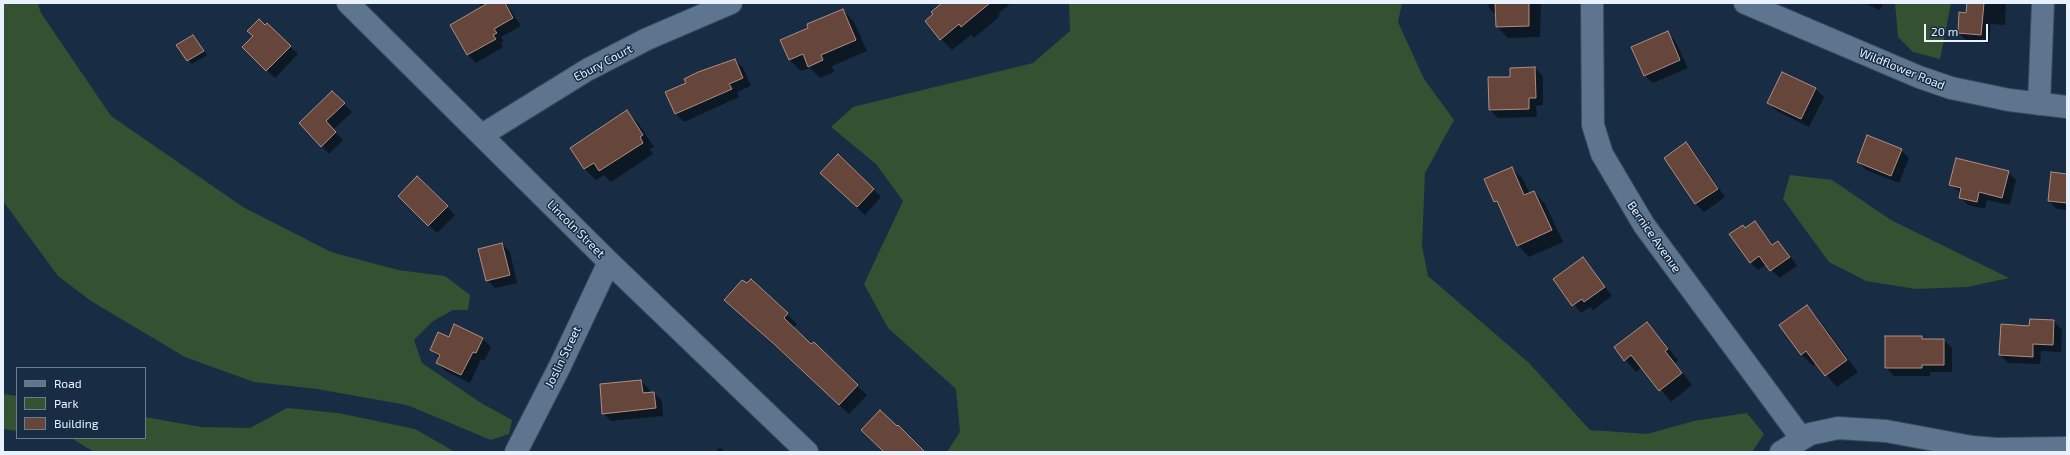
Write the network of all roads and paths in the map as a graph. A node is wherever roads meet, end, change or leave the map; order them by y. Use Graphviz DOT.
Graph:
graph roads {
  1 [pos="348,3"];
  2 [pos="731,3"];
  3 [pos="1592,3"];
  4 [pos="1745,3"];
  5 [pos="2043,3"];
  6 [pos="2039,104"];
  7 [pos="2067,107"];
  8 [pos="482,135"];
  9 [pos="609,262"];
  10 [pos="1802,439"];
  11 [pos="2067,448"];
  12 [pos="516,452"];
  13 [pos="807,452"];
  14 [pos="1781,452"];
  1 -- 8 [label="street, Lincoln Street"];
  2 -- 8 [label="street, Ebury Court"];
  3 -- 10 [label="street, Bernice Avenue"];
  4 -- 6 [label="street, Wildflower Road"];
  5 -- 6 [label="street"];
  6 -- 7 [label="street, Wildflower Road"];
  8 -- 9 [label="street, Lincoln Street"];
  9 -- 12 [label="street, Joslin Street"];
  9 -- 13 [label="street, Lincoln Street"];
  10 -- 11 [label="street"];
  10 -- 14 [label="street"];
}
